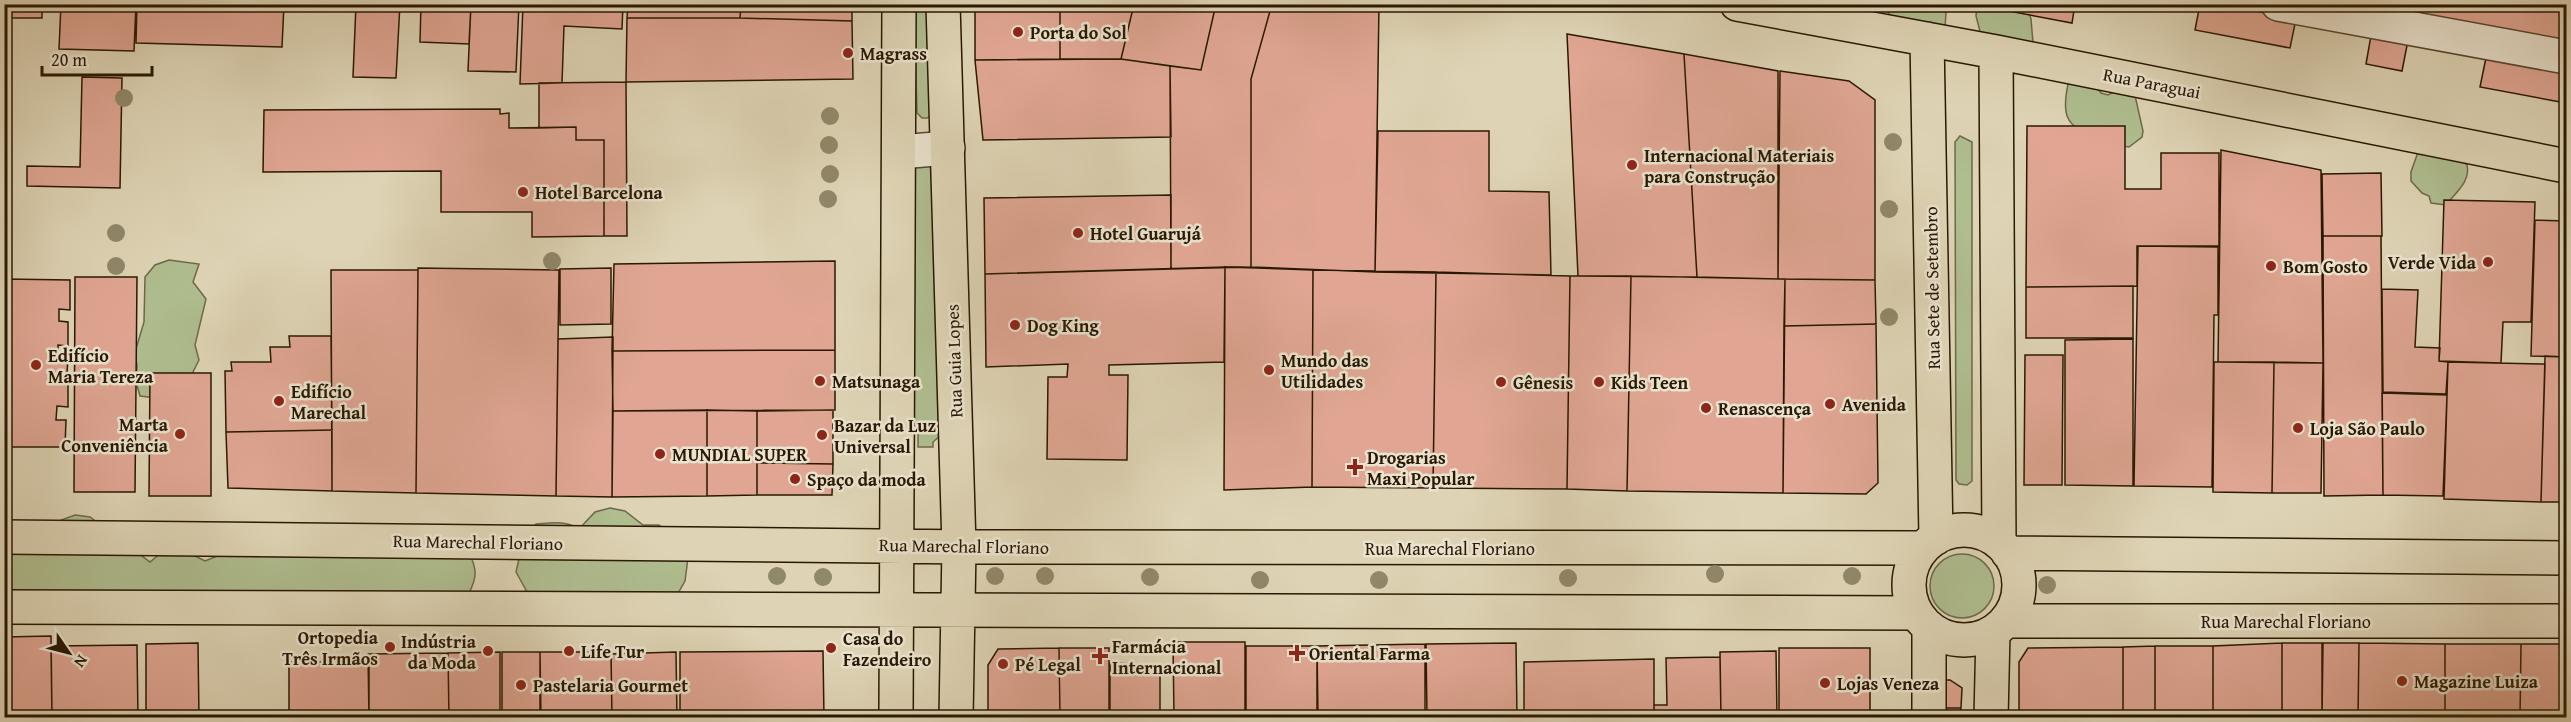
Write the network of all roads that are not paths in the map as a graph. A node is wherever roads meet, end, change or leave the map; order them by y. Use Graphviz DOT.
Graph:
graph roads {
  1 [pos="899,4"];
  2 [pos="943,4"];
  3 [pos="1737,4"];
  4 [pos="2278,4"];
  5 [pos="1928,39"];
  6 [pos="1996,52"];
  7 [pos="2566,57"];
  8 [pos="948,148"];
  9 [pos="898,152"];
  10 [pos="2566,166"];
  11 [pos="4,537"];
  12 [pos="1930,543"];
  13 [pos="898,546"];
  14 [pos="959,547"];
  15 [pos="2003,548"];
  16 [pos="2566,558"];
  17 [pos="4,607"];
  18 [pos="896,609"];
  19 [pos="957,611"];
  20 [pos="1923,621"];
  21 [pos="2566,621"];
  22 [pos="1999,626"];
  23 [pos="896,717"];
  24 [pos="956,717"];
  25 [pos="1929,717"];
  26 [pos="1991,717"];
  1 -- 9 [label="main road"];
  2 -- 8 [label="main road, Rua Guia Lopes"];
  3 -- 5 [label="main road, Rua Paraguai"];
  4 -- 7 [label="street"];
  5 -- 6 [label="main road, Rua Paraguai"];
  5 -- 12 [label="main road, Rua Sete de Setembro"];
  6 -- 10 [label="main road, Rua Paraguai"];
  6 -- 15 [label="main road"];
  8 -- 9 [label="street"];
  8 -- 14 [label="main road, Rua Guia Lopes"];
  9 -- 13 [label="main road"];
  11 -- 13 [label="main road, Rua Marechal Floriano"];
  12 -- 14 [label="main road, Rua Marechal Floriano"];
  12 -- 15 [label="main road"];
  12 -- 20 [label="main road"];
  13 -- 14 [label="main road, Rua Marechal Floriano"];
  13 -- 18 [label="main road"];
  14 -- 19 [label="main road, Rua Guia Lopes"];
  15 -- 16 [label="main road"];
  15 -- 22 [label="main road"];
  17 -- 18 [label="main road"];
  18 -- 19 [label="main road"];
  18 -- 23 [label="main road"];
  19 -- 20 [label="main road"];
  19 -- 24 [label="main road, Rua Guia Lopes"];
  20 -- 22 [label="main road"];
  20 -- 25 [label="main road"];
  21 -- 22 [label="main road, Rua Marechal Floriano"];
  22 -- 26 [label="main road"];
}
